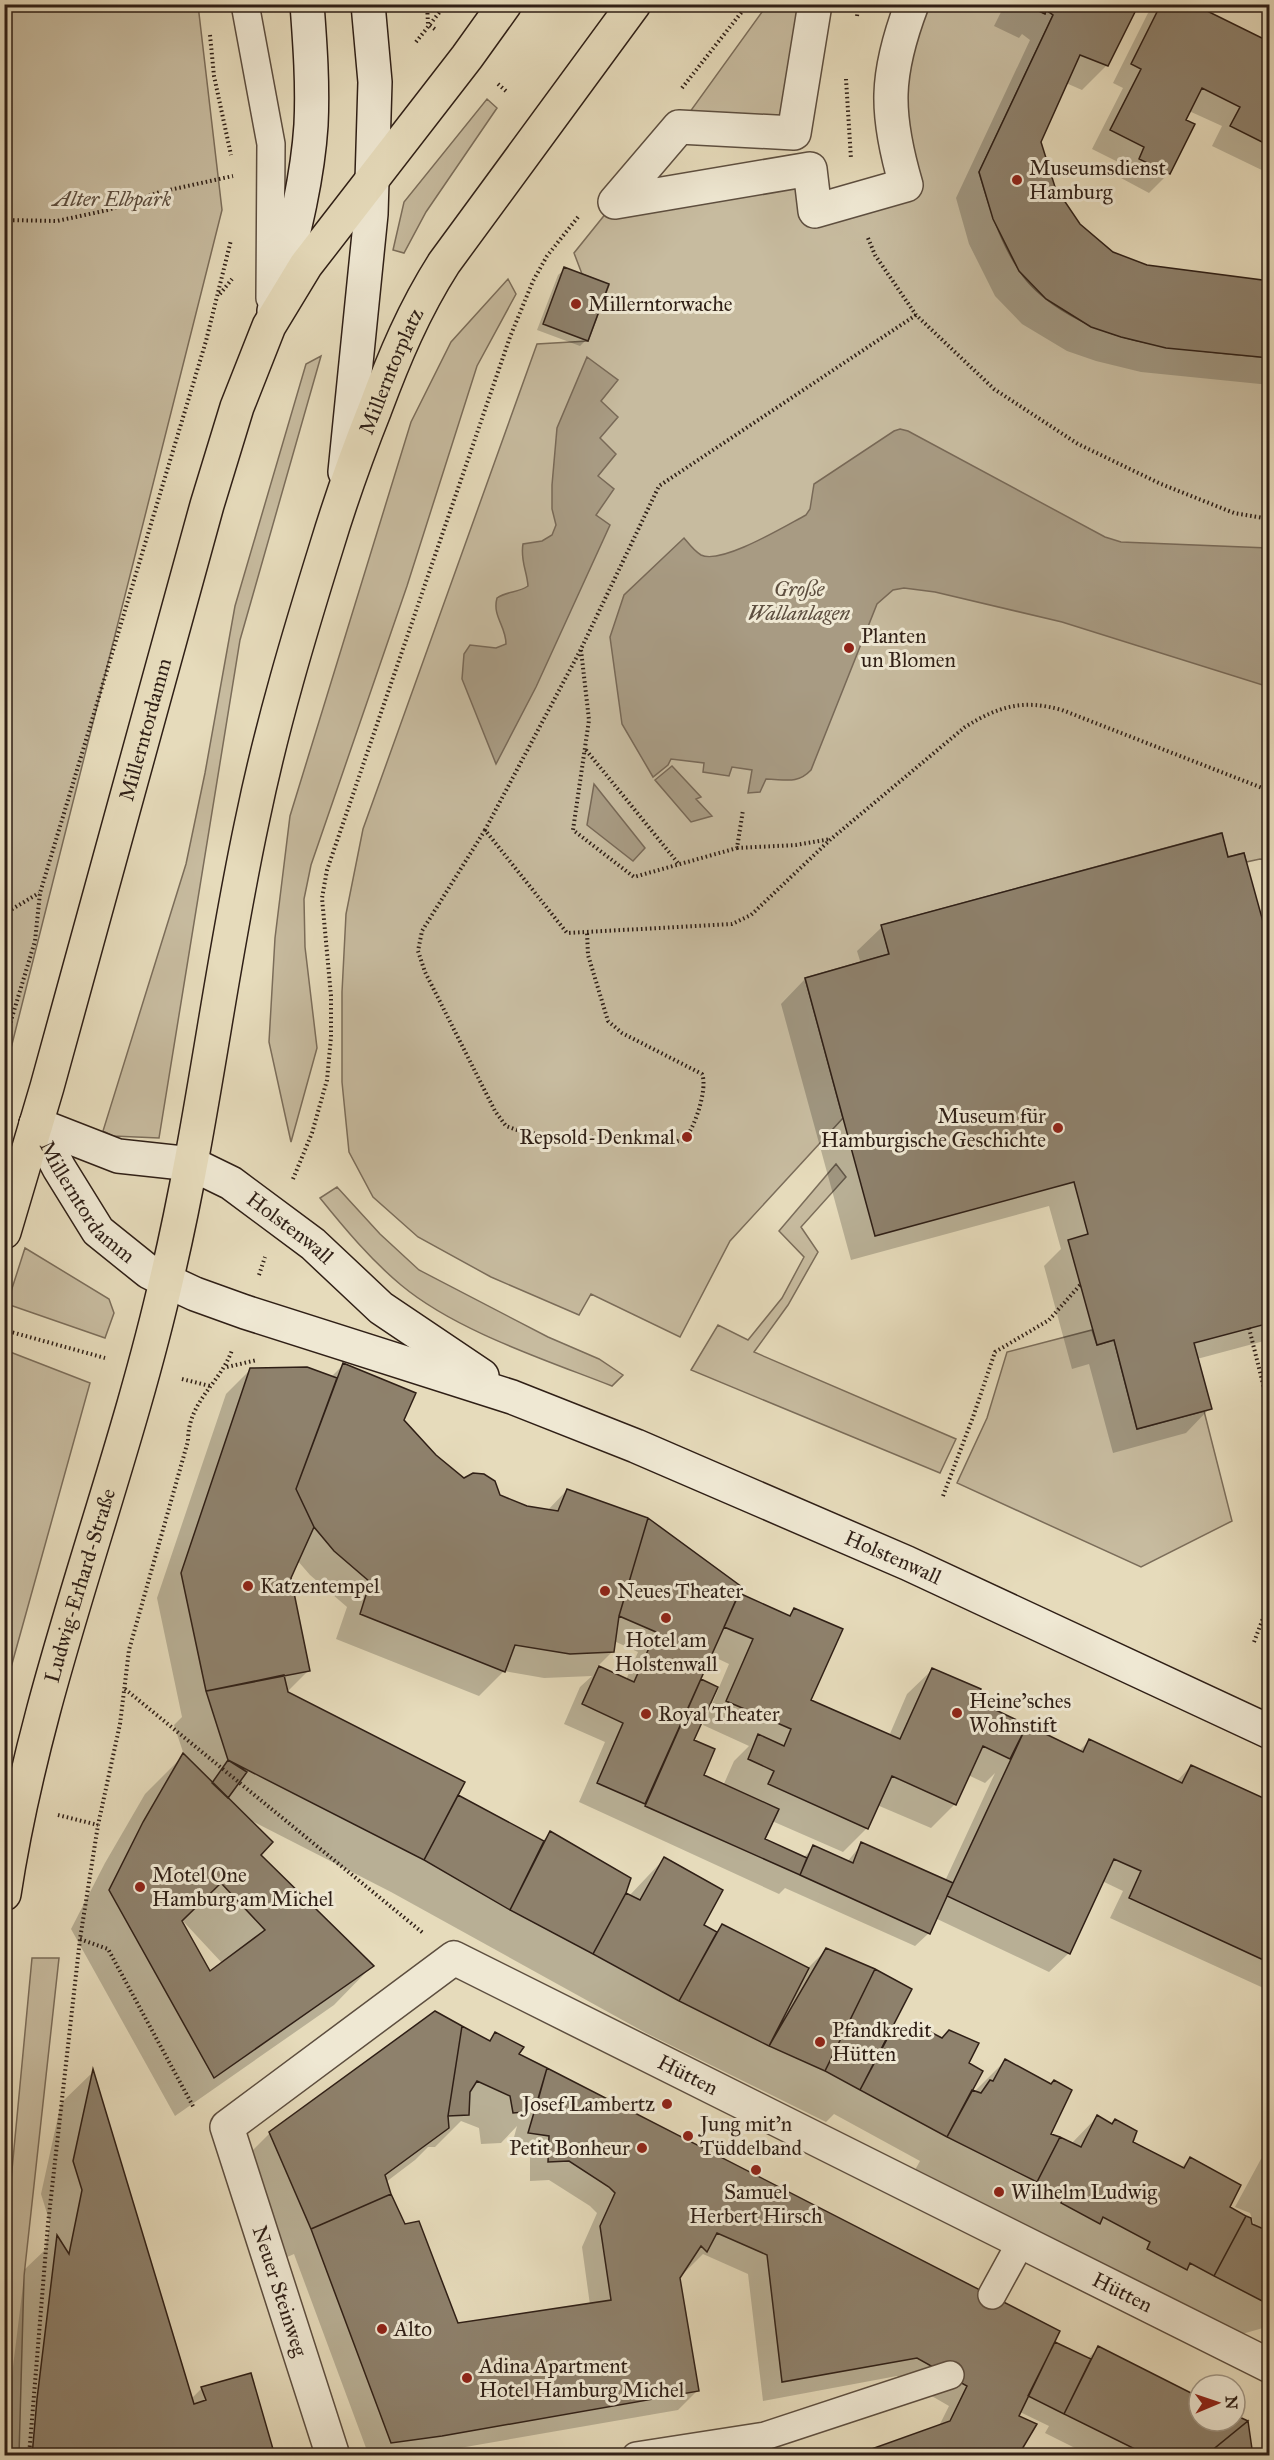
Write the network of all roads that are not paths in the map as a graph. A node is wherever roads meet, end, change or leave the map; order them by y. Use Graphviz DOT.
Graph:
graph roads {
  1 [pos="245,4"];
  2 [pos="307,4"];
  3 [pos="368,4"];
  4 [pos="505,4"];
  5 [pos="634,4"];
  6 [pos="815,4"];
  7 [pos="912,4"];
  8 [pos="372,178"];
  9 [pos="269,326"];
  10 [pos="343,490"];
  11 [pos="36,1124"];
  12 [pos="192,1164"];
  13 [pos="4,1233"];
  14 [pos="166,1281"];
  15 [pos="512,1397"];
  16 [pos="1269,1732"];
  17 [pos="4,1894"];
  18 [pos="227,2127"];
  19 [pos="1021,2241"];
  20 [pos="992,2295"];
  21 [pos="1269,2366"];
  22 [pos="950,2375"];
  23 [pos="333,2456"];
  24 [pos="636,2456"];
  1 -- 9 [label="lane"];
  2 -- 9 [label="main road"];
  3 -- 8 [label="main road, Millerntorplatz"];
  4 -- 8 [label="main road"];
  5 -- 10 [label="main road, Millerntorplatz"];
  6 -- 7 [label="main road"];
  8 -- 9 [label="main road"];
  8 -- 10 [label="main road, Millerntorplatz"];
  9 -- 11 [label="main road, Millerntordamm"];
  10 -- 12 [label="main road, Millerntordamm"];
  11 -- 12 [label="main road, Holstenwall"];
  11 -- 13 [label="main road"];
  11 -- 14 [label="main road, Millerntordamm"];
  12 -- 14 [label="main road, Millerntordamm"];
  12 -- 15 [label="main road, Holstenwall"];
  14 -- 15 [label="main road, Holstenwall"];
  14 -- 17 [label="main road, Ludwig-Erhard-Straße"];
  15 -- 16 [label="main road, Holstenwall"];
  18 -- 19 [label="main road, Hütten"];
  18 -- 23 [label="main road, Neuer Steinweg"];
  19 -- 20 [label="lane"];
  19 -- 21 [label="main road, Hütten"];
  22 -- 24 [label="lane"];
}
